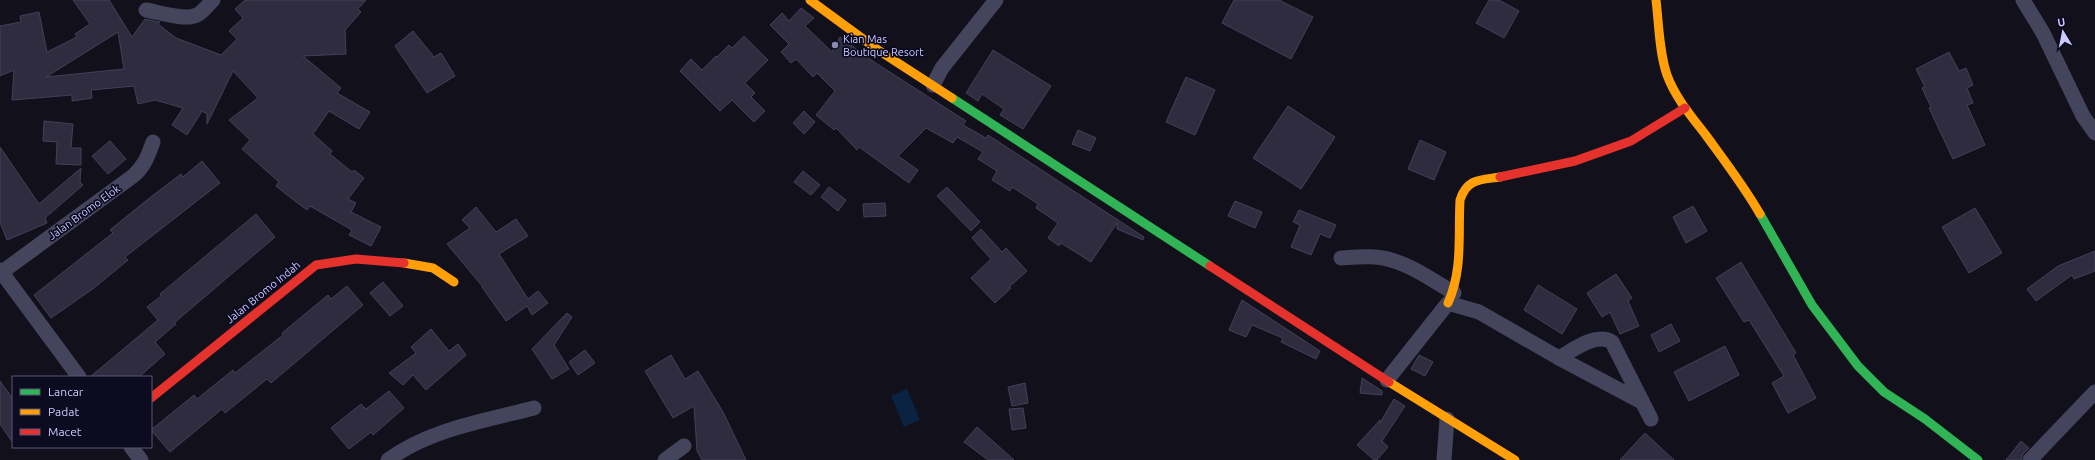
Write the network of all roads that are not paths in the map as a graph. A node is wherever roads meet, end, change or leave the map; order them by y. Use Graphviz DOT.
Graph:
graph roads {
  1 [pos="213,0"];
  2 [pos="810,0"];
  3 [pos="996,0"];
  4 [pos="1656,0"];
  5 [pos="2023,0"];
  6 [pos="146,10"];
  7 [pos="932,85"];
  8 [pos="1685,108"];
  9 [pos="2095,133"];
  10 [pos="153,142"];
  11 [pos="1341,258"];
  12 [pos="1,271"];
  13 [pos="454,282"];
  14 [pos="1451,298"];
  15 [pos="1559,358"];
  16 [pos="78,376"];
  17 [pos="1387,380"];
  18 [pos="2095,392"];
  19 [pos="152,397"];
  20 [pos="1642,402"];
  21 [pos="534,408"];
  22 [pos="1447,419"];
  23 [pos="1651,419"];
  24 [pos="684,446"];
  25 [pos="132,448"];
  26 [pos="142,460"];
  27 [pos="388,460"];
  28 [pos="665,460"];
  29 [pos="1444,460"];
  30 [pos="1515,460"];
  31 [pos="1978,460"];
  32 [pos="2030,460"];
  1 -- 6 [label="street"];
  2 -- 7 [label="street"];
  3 -- 7 [label="street"];
  4 -- 8 [label="street"];
  5 -- 9 [label="street"];
  7 -- 17 [label="street"];
  8 -- 14 [label="street"];
  8 -- 31 [label="street"];
  10 -- 12 [label="street, Jalan Bromo Elok"];
  11 -- 14 [label="street"];
  12 -- 16 [label="street"];
  13 -- 19 [label="street, Jalan Bromo Indah"];
  14 -- 15 [label="street"];
  14 -- 17 [label="street"];
  15 -- 20 [label="street"];
  15 -- 20 [label="street"];
  17 -- 22 [label="street"];
  18 -- 32 [label="street"];
  20 -- 23 [label="street"];
  21 -- 27 [label="street"];
  22 -- 29 [label="street"];
  22 -- 30 [label="street"];
  24 -- 28 [label="street"];
  25 -- 26 [label="street"];
}
